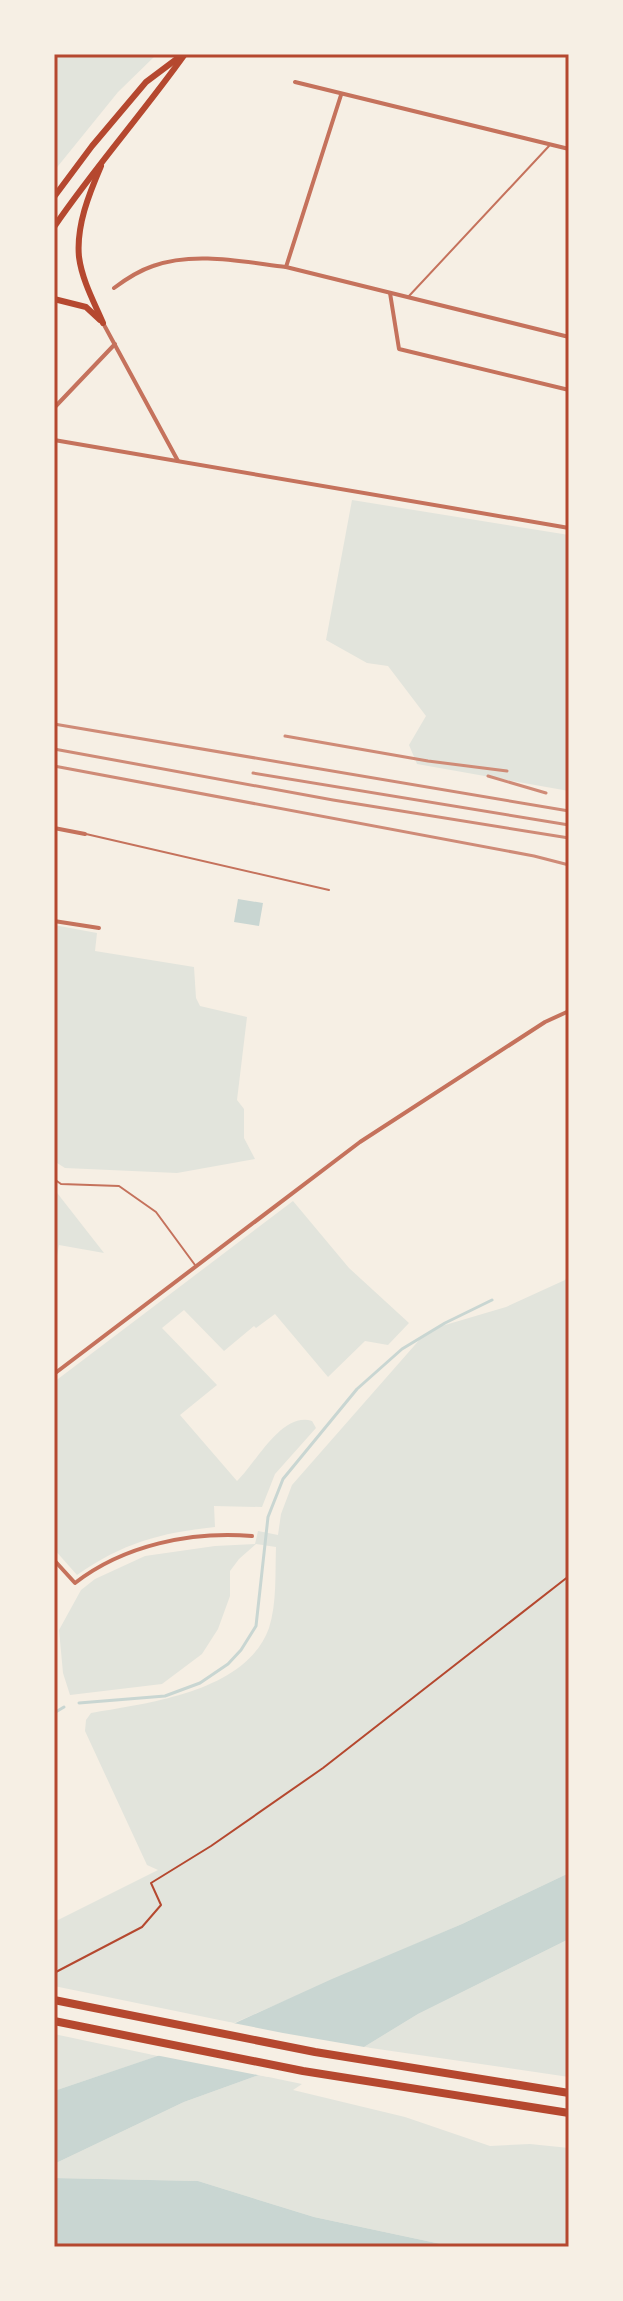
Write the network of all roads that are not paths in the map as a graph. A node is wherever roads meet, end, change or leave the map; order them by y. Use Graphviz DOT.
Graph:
graph roads {
  1 [pos="185,54"];
  2 [pos="295,82"];
  3 [pos="341,95"];
  4 [pos="550,145"];
  5 [pos="569,149"];
  6 [pos="106,155"];
  7 [pos="69,177"];
  8 [pos="54,189"];
  9 [pos="54,197"];
  10 [pos="54,227"];
  11 [pos="286,267"];
  12 [pos="114,288"];
  13 [pos="390,293"];
  14 [pos="408,297"];
  15 [pos="54,299"];
  16 [pos="103,323"];
  17 [pos="569,337"];
  18 [pos="115,344"];
  19 [pos="569,390"];
  20 [pos="54,408"];
  21 [pos="54,440"];
  22 [pos="179,463"];
  23 [pos="569,528"];
  24 [pos="54,828"];
  25 [pos="85,834"];
  26 [pos="329,890"];
  27 [pos="54,921"];
  28 [pos="99,928"];
  29 [pos="569,1011"];
  30 [pos="54,1179"];
  31 [pos="196,1266"];
  32 [pos="54,1374"];
  33 [pos="252,1536"];
  34 [pos="54,1560"];
  35 [pos="54,2000"];
  36 [pos="54,2021"];
  37 [pos="569,2093"];
  38 [pos="569,2113"];
  1 -- 6 [label="main road"];
  1 -- 7 [label="main road"];
  2 -- 3 [label="street"];
  3 -- 4 [label="street"];
  3 -- 11 [label="street"];
  4 -- 5 [label="street"];
  4 -- 14 [label="lane"];
  6 -- 10 [label="main road"];
  6 -- 16 [label="main road"];
  7 -- 8 [label="main road"];
  7 -- 9 [label="main road"];
  11 -- 12 [label="street"];
  11 -- 13 [label="street"];
  13 -- 14 [label="street"];
  13 -- 19 [label="street"];
  14 -- 17 [label="street"];
  15 -- 16 [label="main road"];
  16 -- 18 [label="street"];
  18 -- 20 [label="street"];
  18 -- 22 [label="street"];
  21 -- 22 [label="street"];
  22 -- 23 [label="street"];
  24 -- 25 [label="street"];
  25 -- 26 [label="lane"];
  27 -- 28 [label="street"];
  29 -- 31 [label="street"];
  30 -- 31 [label="lane"];
  31 -- 32 [label="street"];
  33 -- 34 [label="street"];
  35 -- 37 [label="highway"];
  36 -- 38 [label="highway"];
}
